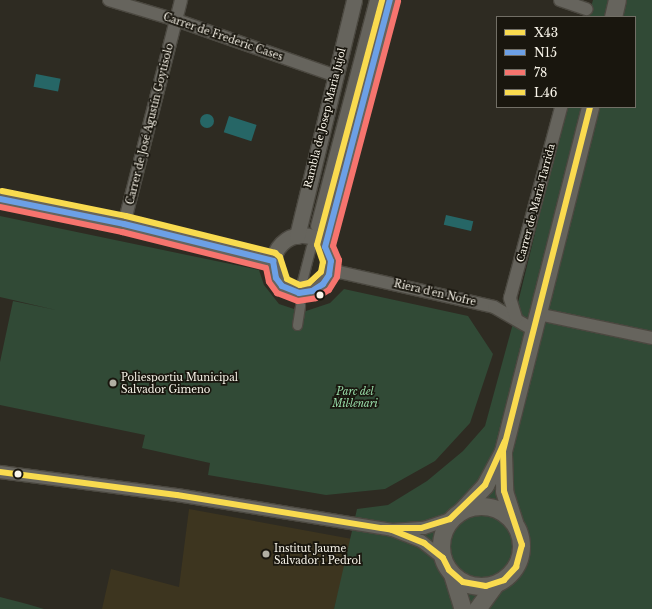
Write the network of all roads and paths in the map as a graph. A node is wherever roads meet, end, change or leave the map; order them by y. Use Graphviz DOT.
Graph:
graph roads {
  1 [pos="109,0"];
  2 [pos="181,0"];
  3 [pos="354,0"];
  4 [pos="374,0"];
  5 [pos="390,0"];
  6 [pos="560,0"];
  7 [pos="617,0"];
  8 [pos="586,9"];
  9 [pos="613,16"];
  10 [pos="176,20"];
  11 [pos="336,76"];
  12 [pos="561,108"];
  13 [pos="590,108"];
  14 [pos="0,199"];
  15 [pos="124,224"];
  16 [pos="315,226"];
  17 [pos="297,236"];
  18 [pos="318,247"];
  19 [pos="273,261"];
  20 [pos="330,270"];
  21 [pos="301,285"];
  22 [pos="510,298"];
  23 [pos="300,305"];
  24 [pos="494,307"];
  25 [pos="538,314"];
  26 [pos="516,318"];
  27 [pos="297,325"];
  28 [pos="534,330"];
  29 [pos="652,338"];
  30 [pos="503,451"];
  31 [pos="0,472"];
  32 [pos="456,515"];
  33 [pos="515,524"];
  34 [pos="392,530"];
  35 [pos="443,558"];
  36 [pos="452,574"];
  37 [pos="495,584"];
  38 [pos="463,609"];
  39 [pos="477,609"];
  1 -- 10 [label="street, Carrer de Frederic Cases"];
  2 -- 10 [label="street, Carrer de José Agustín Goytisolo"];
  3 -- 11 [label="street, Rambla de Josep Maria Jujol"];
  4 -- 16 [label="street, Rambla de Josep Maria Jujol"];
  5 -- 18 [label="street"];
  6 -- 8 [label="street"];
  7 -- 9 [label="main road"];
  10 -- 11 [label="street, Carrer de Frederic Cases"];
  10 -- 15 [label="street, Carrer de José Agustín Goytisolo"];
  11 -- 17 [label="street, Rambla de Josep Maria Jujol"];
  12 -- 22 [label="street, Carrer de Maria Tarrida"];
  13 -- 25 [label="main road"];
  14 -- 15 [label="street"];
  15 -- 19 [label="street"];
  17 -- 18 [label="street"];
  17 -- 19 [label="street"];
  18 -- 20 [label="street"];
  18 -- 21 [label="street"];
  19 -- 20 [label="street"];
  20 -- 24 [label="street, Riera d'en Nofre"];
  22 -- 24 [label="street"];
  22 -- 26 [label="street"];
  23 -- 27 [label="street"];
  24 -- 26 [label="street, Riera d'en Nofre"];
  25 -- 28 [label="main road"];
  25 -- 29 [label="street"];
  26 -- 28 [label="street, Riera d'en Nofre"];
  28 -- 30 [label="main road"];
  30 -- 32 [label="main road"];
  30 -- 33 [label="main road"];
  31 -- 34 [label="street"];
  32 -- 33 [label="main road"];
  32 -- 34 [label="street"];
  32 -- 35 [label="main road"];
  33 -- 37 [label="main road"];
  34 -- 35 [label="street"];
  35 -- 36 [label="main road"];
  36 -- 37 [label="main road"];
  36 -- 38 [label="main road"];
  37 -- 39 [label="main road"];
}
